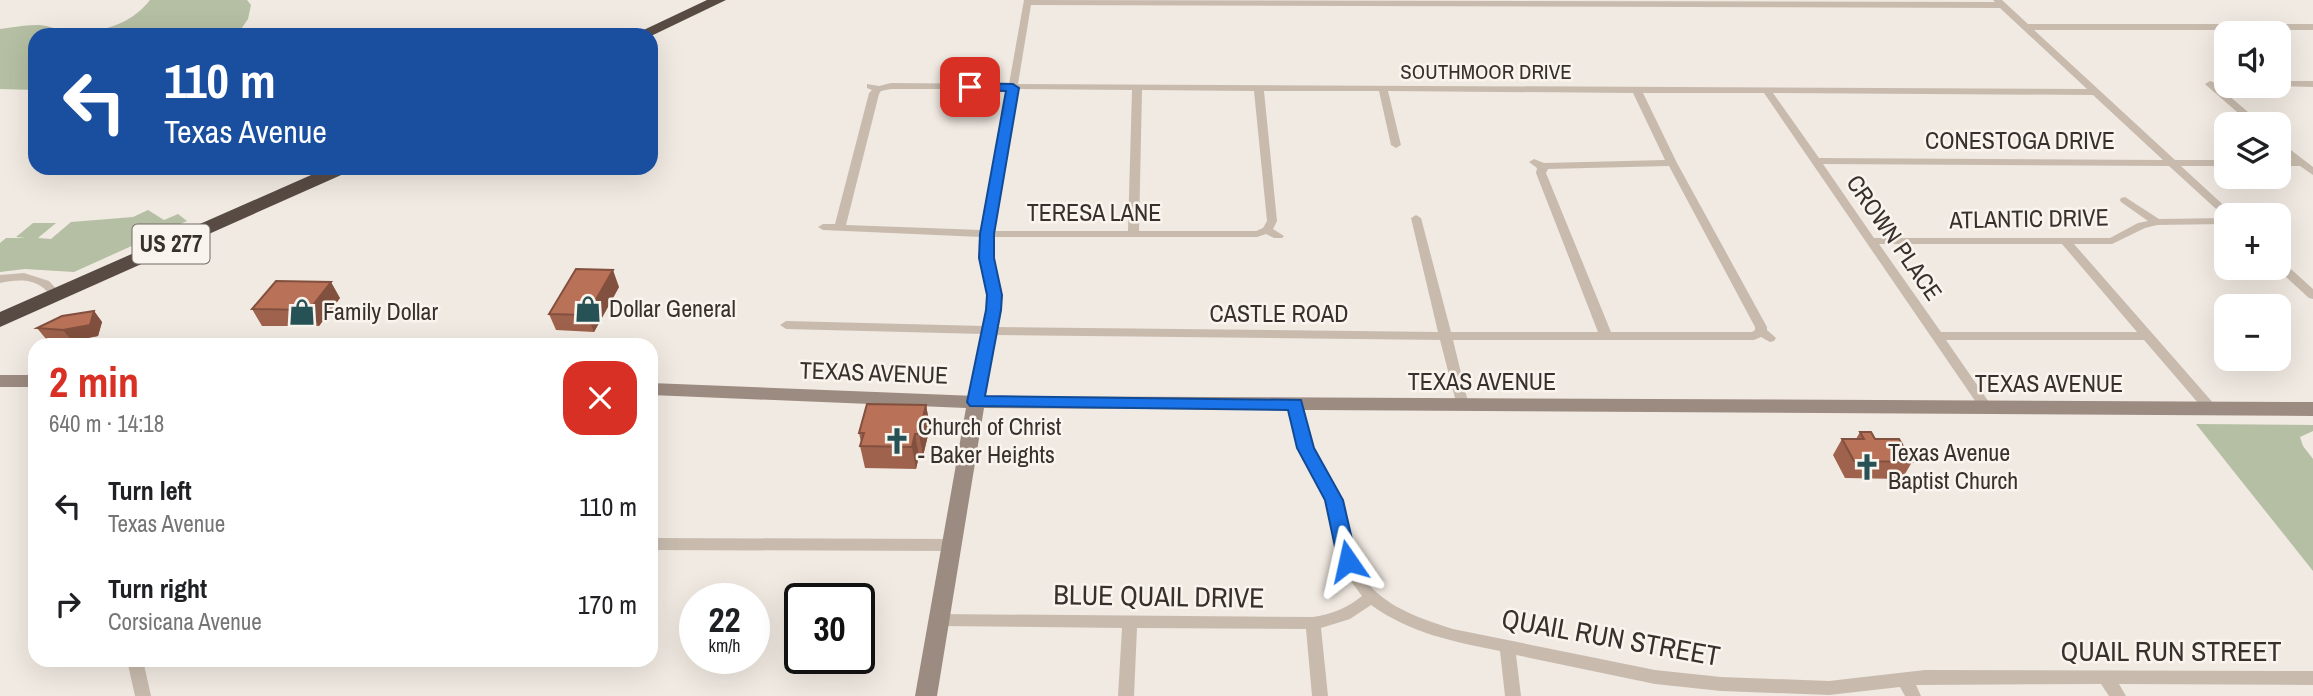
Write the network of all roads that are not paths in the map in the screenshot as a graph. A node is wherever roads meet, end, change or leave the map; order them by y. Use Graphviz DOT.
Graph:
graph roads {
  1 [pos="719,0"];
  2 [pos="1028,1"];
  3 [pos="1999,2"];
  4 [pos="2026,27"];
  5 [pos="2313,27"];
  6 [pos="657,28"];
  7 [pos="2291,84"];
  8 [pos="2313,84"];
  9 [pos="1013,88"];
  10 [pos="1137,89"];
  11 [pos="1259,89"];
  12 [pos="1383,90"];
  13 [pos="1637,90"];
  14 [pos="1768,91"];
  15 [pos="2095,92"];
  16 [pos="2226,98"];
  17 [pos="2243,112"];
  18 [pos="1396,145"];
  19 [pos="2291,154"];
  20 [pos="1814,161"];
  21 [pos="2171,162"];
  22 [pos="1672,163"];
  23 [pos="2214,163"];
  24 [pos="2291,163"];
  25 [pos="2302,163"];
  26 [pos="2313,172"];
  27 [pos="326,175"];
  28 [pos="2125,200"];
  29 [pos="2215,203"];
  30 [pos="1416,218"];
  31 [pos="2214,221"];
  32 [pos="2157,222"];
  33 [pos="823,227"];
  34 [pos="840,227"];
  35 [pos="1267,230"];
  36 [pos="987,234"];
  37 [pos="1133,235"];
  38 [pos="1278,236"];
  39 [pos="1871,241"];
  40 [pos="2066,242"];
  41 [pos="2291,275"];
  42 [pos="0,279"];
  43 [pos="56,295"];
  44 [pos="2313,295"];
  45 [pos="0,320"];
  46 [pos="786,325"];
  47 [pos="990,332"];
  48 [pos="1445,335"];
  49 [pos="1765,335"];
  50 [pos="1606,336"];
  51 [pos="1936,336"];
  52 [pos="2148,336"];
  53 [pos="0,380"];
  54 [pos="28,381"];
  55 [pos="658,389"];
  56 [pos="975,402"];
  57 [pos="1295,404"];
  58 [pos="1463,406"];
  59 [pos="1987,408"];
  60 [pos="2210,408"];
  61 [pos="2313,409"];
  62 [pos="658,544"];
  63 [pos="951,545"];
  64 [pos="1371,597"];
  65 [pos="939,620"];
  66 [pos="1129,622"];
  67 [pos="1313,623"];
  68 [pos="1507,645"];
  69 [pos="137,667"];
  70 [pos="2106,678"];
  71 [pos="2313,678"];
  72 [pos="1905,680"];
  73 [pos="1703,689"];
  74 [pos="143,696"];
  75 [pos="926,696"];
  76 [pos="1126,696"];
  77 [pos="1320,696"];
  78 [pos="1513,696"];
  79 [pos="1913,696"];
  80 [pos="2118,696"];
  1 -- 6 [label="highway"];
  2 -- 3 [label="street"];
  2 -- 9 [label="street"];
  3 -- 4 [label="street"];
  4 -- 5 [label="street"];
  4 -- 15 [label="street"];
  7 -- 8 [label="street"];
  9 -- 10 [label="street, SOUTHMOOR DRIVE"];
  9 -- 34 [label="street, SOUTHMOOR DRIVE"];
  9 -- 36 [label="street"];
  10 -- 11 [label="street, SOUTHMOOR DRIVE"];
  10 -- 37 [label="street"];
  11 -- 12 [label="street, SOUTHMOOR DRIVE"];
  11 -- 35 [label="street"];
  12 -- 13 [label="street, SOUTHMOOR DRIVE"];
  12 -- 18 [label="street"];
  13 -- 14 [label="street, SOUTHMOOR DRIVE"];
  13 -- 22 [label="street"];
  14 -- 15 [label="street, SOUTHMOOR DRIVE"];
  14 -- 20 [label="street, CROWN PLACE"];
  15 -- 21 [label="street"];
  16 -- 17 [label="street"];
  19 -- 25 [label="street"];
  20 -- 21 [label="street, CONESTOGA DRIVE"];
  20 -- 39 [label="street, CROWN PLACE"];
  21 -- 23 [label="street, CONESTOGA DRIVE"];
  21 -- 29 [label="street"];
  22 -- 49 [label="street"];
  22 -- 50 [label="street"];
  24 -- 25 [label="street"];
  25 -- 26 [label="street"];
  27 -- 43 [label="highway, US 277"];
  28 -- 32 [label="street"];
  30 -- 48 [label="street"];
  31 -- 32 [label="street, ATLANTIC DRIVE"];
  32 -- 40 [label="street, ATLANTIC DRIVE"];
  33 -- 34 [label="street, TERESA LANE"];
  34 -- 36 [label="street, TERESA LANE"];
  35 -- 37 [label="street, TERESA LANE"];
  35 -- 38 [label="street"];
  36 -- 37 [label="street, TERESA LANE"];
  36 -- 47 [label="street"];
  39 -- 40 [label="street, ATLANTIC DRIVE"];
  39 -- 51 [label="street, CROWN PLACE"];
  40 -- 52 [label="street"];
  41 -- 44 [label="street"];
  42 -- 43 [label="street"];
  43 -- 45 [label="highway, US 277"];
  46 -- 47 [label="street, CASTLE ROAD"];
  47 -- 48 [label="street, CASTLE ROAD"];
  47 -- 56 [label="street"];
  48 -- 50 [label="street, CASTLE ROAD"];
  48 -- 58 [label="street"];
  49 -- 50 [label="street, CASTLE ROAD"];
  51 -- 52 [label="street"];
  51 -- 59 [label="street, CROWN PLACE"];
  52 -- 60 [label="street"];
  53 -- 54 [label="street"];
  55 -- 56 [label="street, TEXAS AVENUE"];
  56 -- 57 [label="street, TEXAS AVENUE"];
  56 -- 63 [label="street"];
  57 -- 58 [label="street, TEXAS AVENUE"];
  57 -- 64 [label="street, QUAIL RUN STREET"];
  58 -- 59 [label="street, TEXAS AVENUE"];
  59 -- 60 [label="street, TEXAS AVENUE"];
  60 -- 61 [label="street, TEXAS AVENUE"];
  62 -- 63 [label="street"];
  63 -- 65 [label="street"];
  64 -- 67 [label="street, BLUE QUAIL DRIVE"];
  64 -- 68 [label="street, QUAIL RUN STREET"];
  65 -- 66 [label="street, BLUE QUAIL DRIVE"];
  65 -- 75 [label="street"];
  66 -- 67 [label="street, BLUE QUAIL DRIVE"];
  66 -- 76 [label="street"];
  67 -- 77 [label="street"];
  68 -- 73 [label="street, QUAIL RUN STREET"];
  68 -- 78 [label="street"];
  69 -- 74 [label="street"];
  70 -- 71 [label="street, QUAIL RUN STREET"];
  70 -- 72 [label="street, QUAIL RUN STREET"];
  70 -- 80 [label="street"];
  72 -- 73 [label="street, QUAIL RUN STREET"];
  72 -- 79 [label="street"];
}
